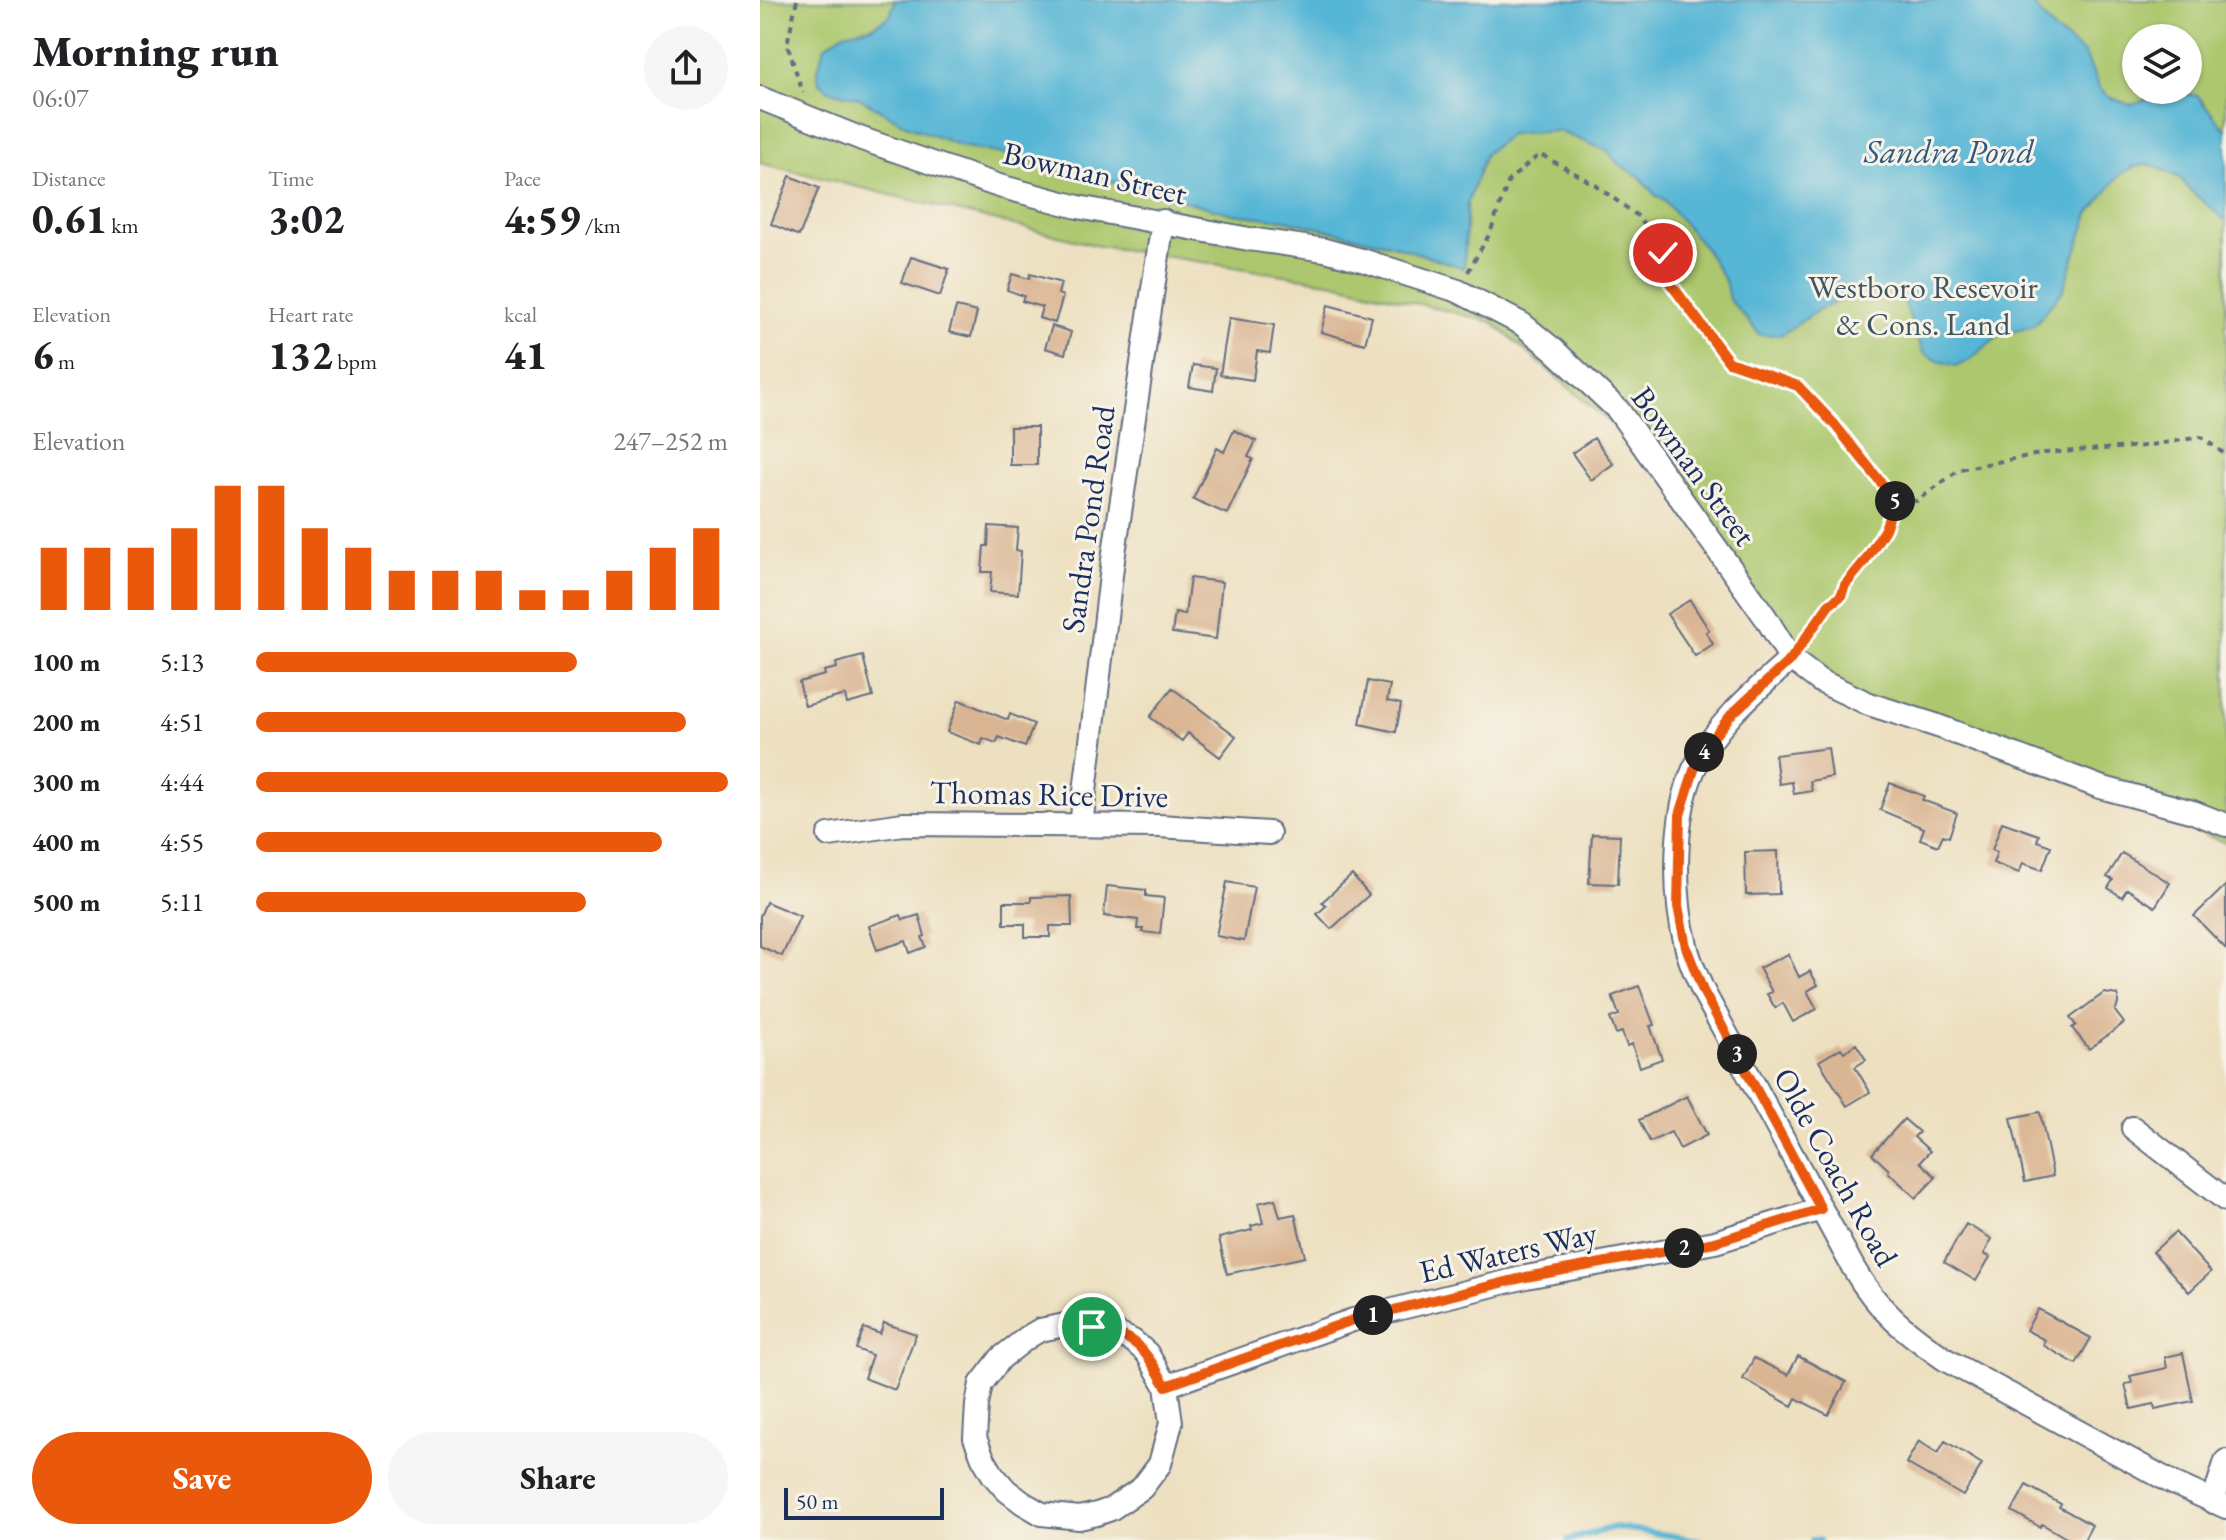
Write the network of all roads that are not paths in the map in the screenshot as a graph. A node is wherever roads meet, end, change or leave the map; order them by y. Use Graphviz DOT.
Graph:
graph roads {
  1 [pos="760,98"];
  2 [pos="1163,221"];
  3 [pos="1791,659"];
  4 [pos="1081,825"];
  5 [pos="2226,825"];
  6 [pos="1269,833"];
  7 [pos="829,835"];
  8 [pos="2133,1128"];
  9 [pos="2226,1200"];
  10 [pos="1821,1209"];
  11 [pos="1166,1386"];
  12 [pos="2226,1461"];
  13 [pos="2220,1505"];
  1 -- 2 [label="street, Bowman Street"];
  2 -- 3 [label="street, Bowman Street"];
  2 -- 4 [label="street, Sandra Pond Road"];
  3 -- 5 [label="street, Bowman Street"];
  3 -- 10 [label="street, Olde Coach Road"];
  4 -- 6 [label="street, Thomas Rice Drive"];
  4 -- 7 [label="street, Thomas Rice Drive"];
  8 -- 9 [label="street"];
  10 -- 11 [label="street, Ed Waters Way"];
  10 -- 13 [label="street, Olde Coach Road"];
  11 -- 11 [label="street"];
  12 -- 13 [label="street"];
}
